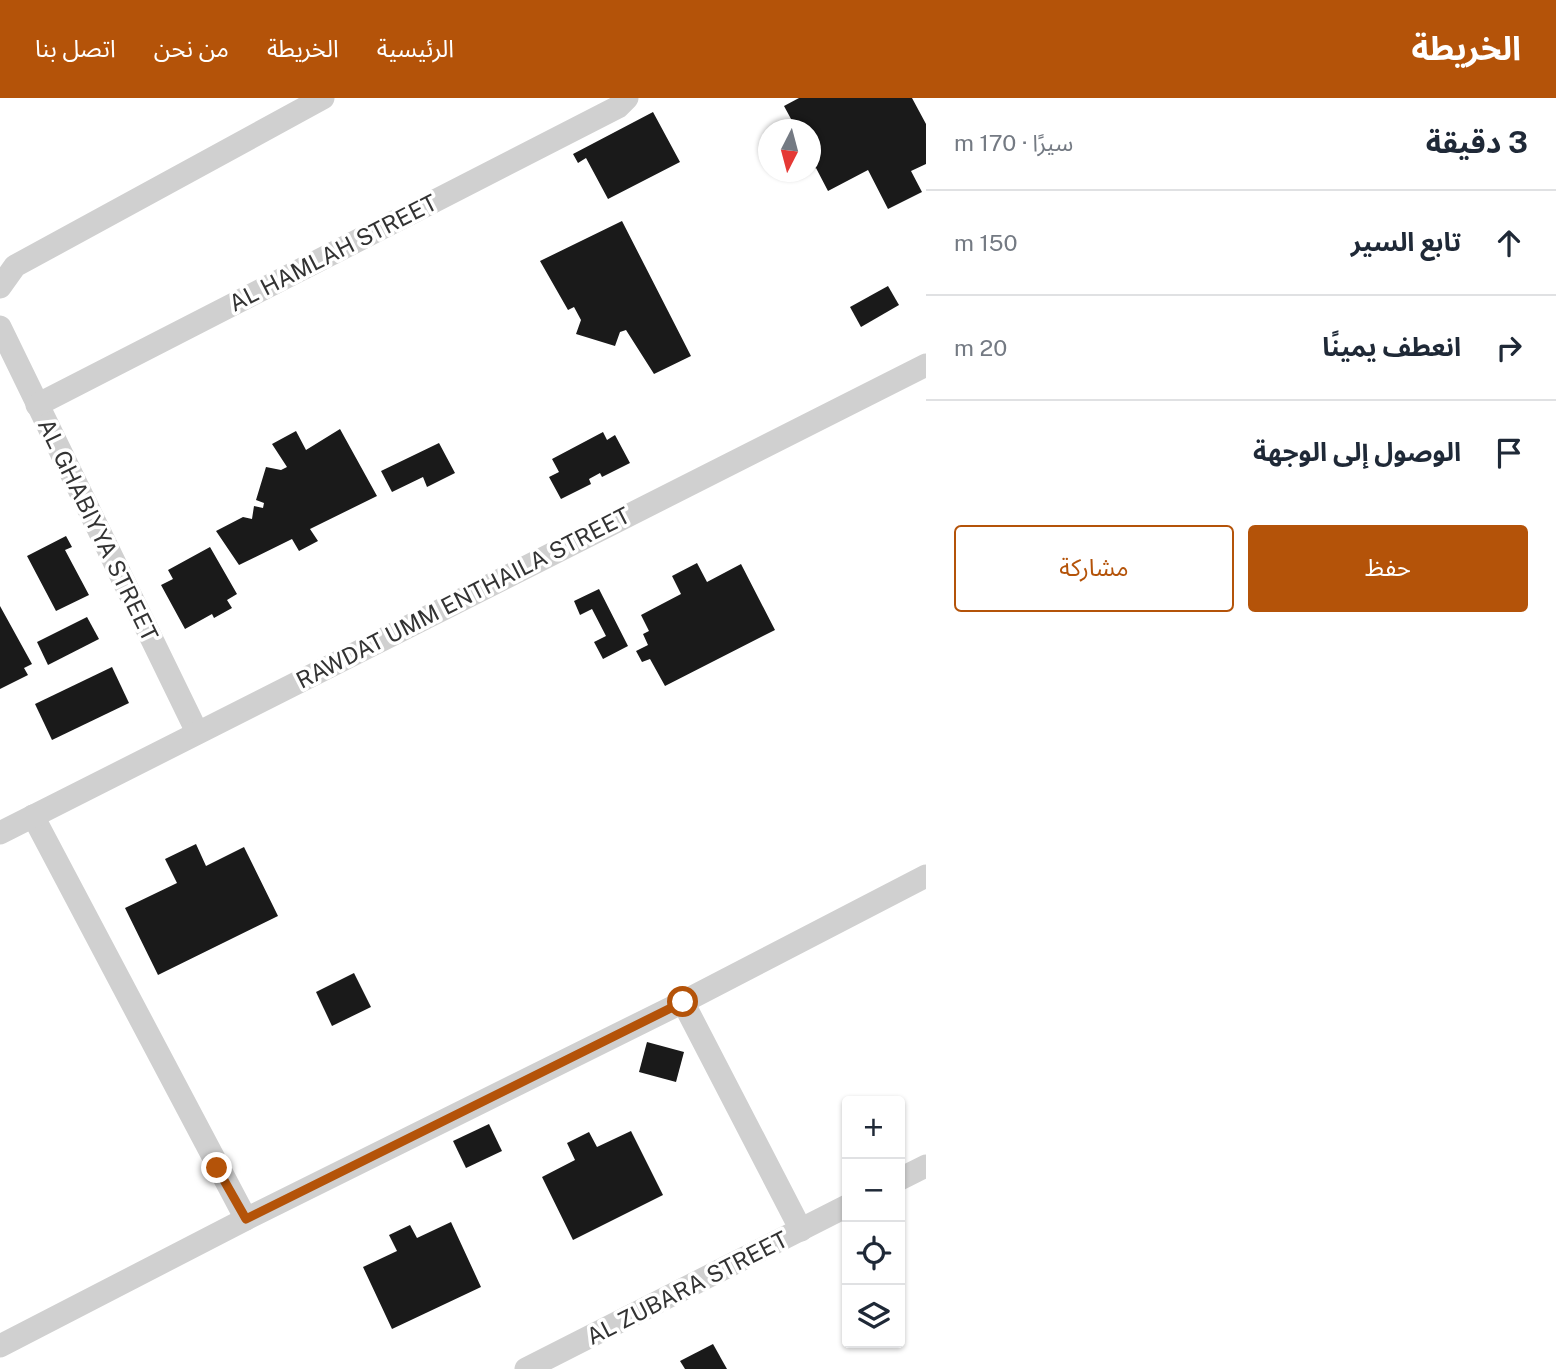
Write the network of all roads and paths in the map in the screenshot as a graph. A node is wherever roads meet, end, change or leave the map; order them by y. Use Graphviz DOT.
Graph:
graph roads {
  1 [pos="323,98"];
  2 [pos="626,98"];
  3 [pos="0,287"];
  4 [pos="0,327"];
  5 [pos="926,365"];
  6 [pos="37,405"];
  7 [pos="197,732"];
  8 [pos="33,816"];
  9 [pos="0,833"];
  10 [pos="926,876"];
  11 [pos="683,1002"];
  12 [pos="926,1166"];
  13 [pos="905,1176"];
  14 [pos="842,1209"];
  15 [pos="246,1219"];
  16 [pos="801,1230"];
  17 [pos="0,1346"];
  18 [pos="526,1369"];
  1 -- 3 [label="street"];
  2 -- 6 [label="street, AL HAMLAH STREET"];
  4 -- 6 [label="street, AL GHABIYYA STREET"];
  5 -- 7 [label="street, RAWDAT UMM ENTHAILA STREET"];
  6 -- 7 [label="street, AL GHABIYYA STREET"];
  7 -- 8 [label="street, RAWDAT UMM ENTHAILA STREET"];
  8 -- 9 [label="street, RAWDAT UMM ENTHAILA STREET"];
  8 -- 15 [label="street"];
  10 -- 11 [label="street"];
  11 -- 15 [label="street"];
  11 -- 16 [label="street"];
  12 -- 13 [label="street"];
  14 -- 16 [label="street, AL ZUBARA STREET"];
  15 -- 17 [label="street"];
  16 -- 18 [label="street, AL ZUBARA STREET"];
}
